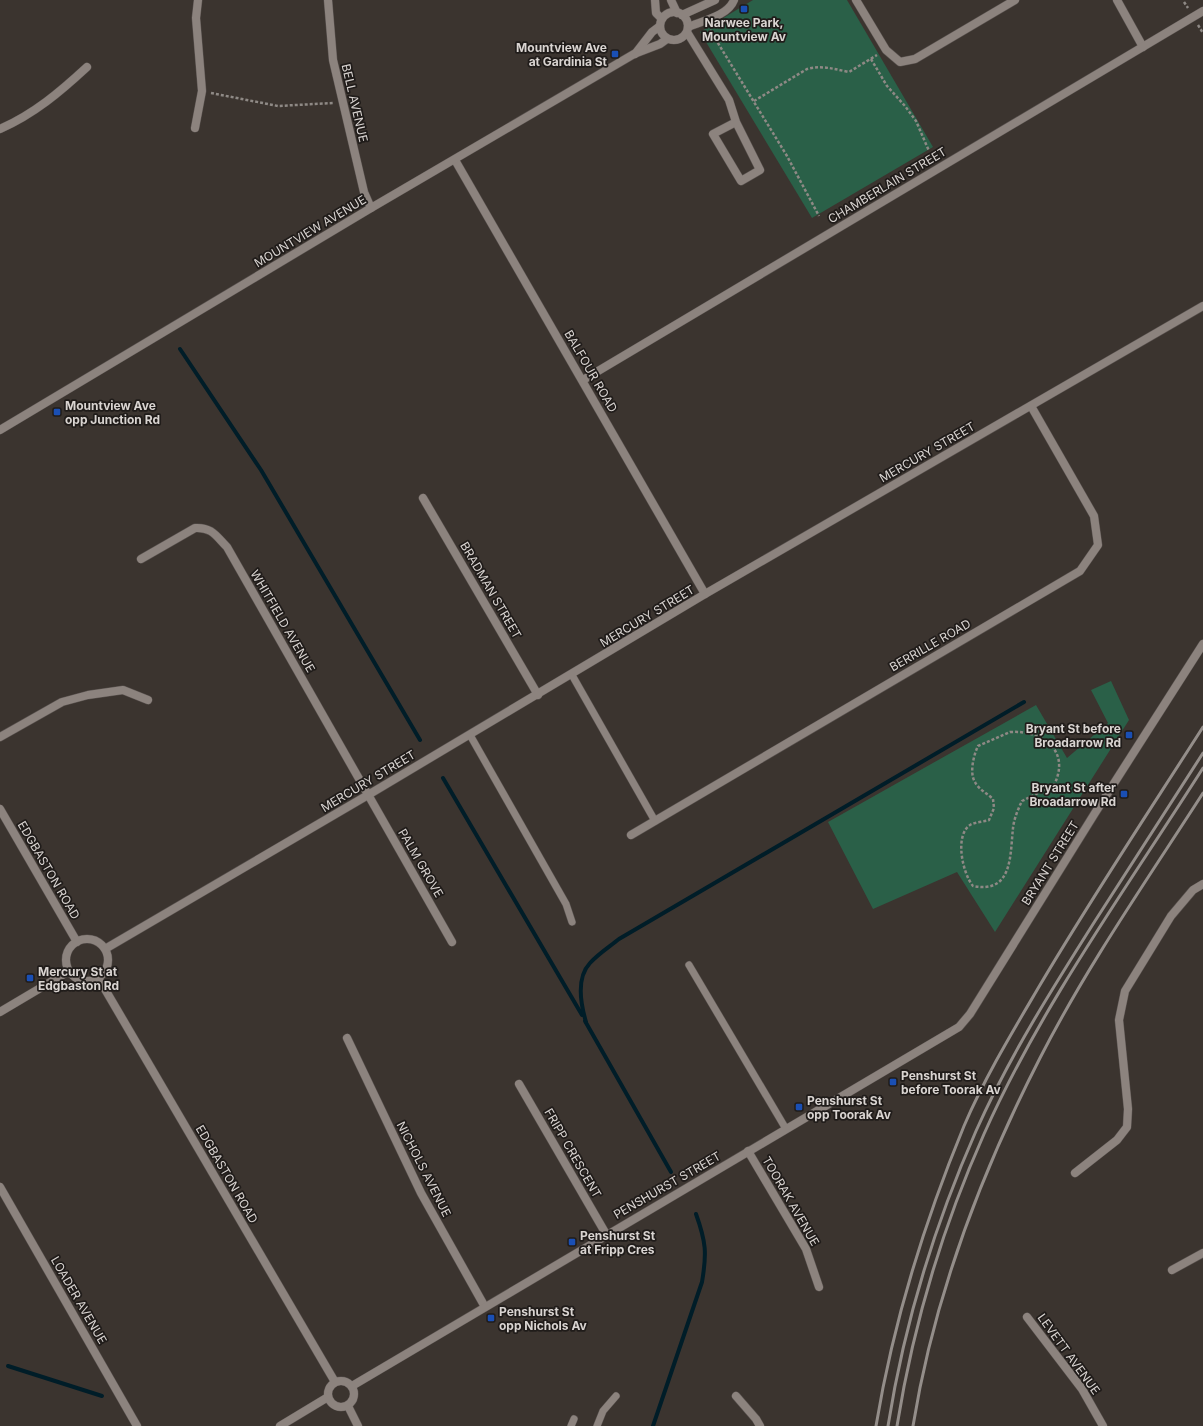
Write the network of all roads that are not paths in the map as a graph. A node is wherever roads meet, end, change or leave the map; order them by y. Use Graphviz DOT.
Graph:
graph roads {
  1 [pos="198,0"];
  2 [pos="328,0"];
  3 [pos="655,0"];
  4 [pos="671,0"];
  5 [pos="715,0"];
  6 [pos="734,0"];
  7 [pos="856,0"];
  8 [pos="1015,0"];
  9 [pos="1117,0"];
  10 [pos="1203,11"];
  11 [pos="679,14"];
  12 [pos="661,23"];
  13 [pos="687,29"];
  14 [pos="667,39"];
  15 [pos="1143,47"];
  16 [pos="634,54"];
  17 [pos="87,67"];
  18 [pos="736,122"];
  19 [pos="196,128"];
  20 [pos="0,129"];
  21 [pos="455,160"];
  22 [pos="371,208"];
  23 [pos="1203,306"];
  24 [pos="583,380"];
  25 [pos="1031,406"];
  26 [pos="0,430"];
  27 [pos="423,498"];
  28 [pos="141,559"];
  29 [pos="705,594"];
  30 [pos="1203,644"];
  31 [pos="572,675"];
  32 [pos="538,695"];
  33 [pos="148,700"];
  34 [pos="470,735"];
  35 [pos="0,737"];
  36 [pos="368,795"];
  37 [pos="0,809"];
  38 [pos="655,821"];
  39 [pos="631,835"];
  40 [pos="1203,884"];
  41 [pos="572,922"];
  42 [pos="77,942"];
  43 [pos="452,942"];
  44 [pos="105,949"];
  45 [pos="689,965"];
  46 [pos="70,971"];
  47 [pos="99,979"];
  48 [pos="0,1012"];
  49 [pos="970,1014"];
  50 [pos="347,1038"];
  51 [pos="519,1084"];
  52 [pos="786,1129"];
  53 [pos="748,1152"];
  54 [pos="1075,1173"];
  55 [pos="0,1187"];
  56 [pos="3,1199"];
  57 [pos="606,1234"];
  58 [pos="1203,1253"];
  59 [pos="1172,1270"];
  60 [pos="819,1287"];
  61 [pos="485,1307"];
  62 [pos="1027,1317"];
  63 [pos="335,1382"];
  64 [pos="352,1386"];
  65 [pos="616,1396"];
  66 [pos="736,1396"];
  67 [pos="328,1398"];
  68 [pos="348,1406"];
  69 [pos="137,1426"];
  70 [pos="280,1426"];
  71 [pos="358,1426"];
  72 [pos="597,1426"];
  73 [pos="760,1426"];
  74 [pos="1103,1426"];
  1 -- 19 [label="street"];
  2 -- 22 [label="street, BELL AVENUE"];
  3 -- 12 [label="street"];
  4 -- 11 [label="street"];
  5 -- 11 [label="street"];
  6 -- 13 [label="street"];
  7 -- 8 [label="street"];
  9 -- 15 [label="street"];
  10 -- 15 [label="street, CHAMBERLAIN STREET"];
  11 -- 12 [label="street"];
  11 -- 13 [label="street"];
  12 -- 14 [label="street"];
  12 -- 16 [label="street, MOUNTVIEW AVENUE"];
  13 -- 14 [label="street"];
  13 -- 18 [label="street"];
  14 -- 16 [label="street, MOUNTVIEW AVENUE"];
  15 -- 24 [label="street, CHAMBERLAIN STREET"];
  16 -- 21 [label="street, MOUNTVIEW AVENUE"];
  17 -- 20 [label="street"];
  18 -- 18 [label="street"];
  21 -- 22 [label="street, MOUNTVIEW AVENUE"];
  21 -- 24 [label="street, BALFOUR ROAD"];
  22 -- 26 [label="street, MOUNTVIEW AVENUE"];
  23 -- 25 [label="street, MERCURY STREET"];
  24 -- 29 [label="street, BALFOUR ROAD"];
  25 -- 29 [label="street, MERCURY STREET"];
  25 -- 38 [label="street, BERRILLE ROAD"];
  27 -- 32 [label="street, BRADMAN STREET"];
  28 -- 36 [label="street, WHITFIELD AVENUE"];
  29 -- 31 [label="street, MERCURY STREET"];
  30 -- 49 [label="street, BRYANT STREET"];
  31 -- 32 [label="street, MERCURY STREET"];
  31 -- 38 [label="lane"];
  32 -- 34 [label="street, MERCURY STREET"];
  33 -- 35 [label="street"];
  34 -- 36 [label="street, MERCURY STREET"];
  34 -- 41 [label="lane"];
  36 -- 43 [label="street, PALM GROVE"];
  36 -- 44 [label="street, MERCURY STREET"];
  37 -- 42 [label="street, EDGBASTON ROAD"];
  38 -- 39 [label="street, BERRILLE ROAD"];
  40 -- 54 [label="street"];
  42 -- 44 [label="street"];
  42 -- 46 [label="street"];
  44 -- 47 [label="street"];
  45 -- 52 [label="lane"];
  46 -- 47 [label="street"];
  46 -- 48 [label="street"];
  47 -- 63 [label="street, EDGBASTON ROAD"];
  49 -- 52 [label="street, PENSHURST STREET"];
  50 -- 61 [label="street, NICHOLS AVENUE"];
  51 -- 57 [label="street, FRIPP CRESCENT"];
  52 -- 53 [label="street, PENSHURST STREET"];
  53 -- 57 [label="street, PENSHURST STREET"];
  53 -- 60 [label="street, TOORAK AVENUE"];
  55 -- 56 [label="street, LOADER AVENUE"];
  56 -- 69 [label="street, LOADER AVENUE"];
  57 -- 61 [label="street, PENSHURST STREET"];
  58 -- 59 [label="street"];
  61 -- 64 [label="street, PENSHURST STREET"];
  62 -- 74 [label="street, LEVETT AVENUE"];
  63 -- 64 [label="street"];
  63 -- 67 [label="street"];
  64 -- 68 [label="street"];
  65 -- 72 [label="lane"];
  66 -- 73 [label="street"];
  67 -- 68 [label="street"];
  67 -- 70 [label="street"];
  68 -- 71 [label="street"];
}
